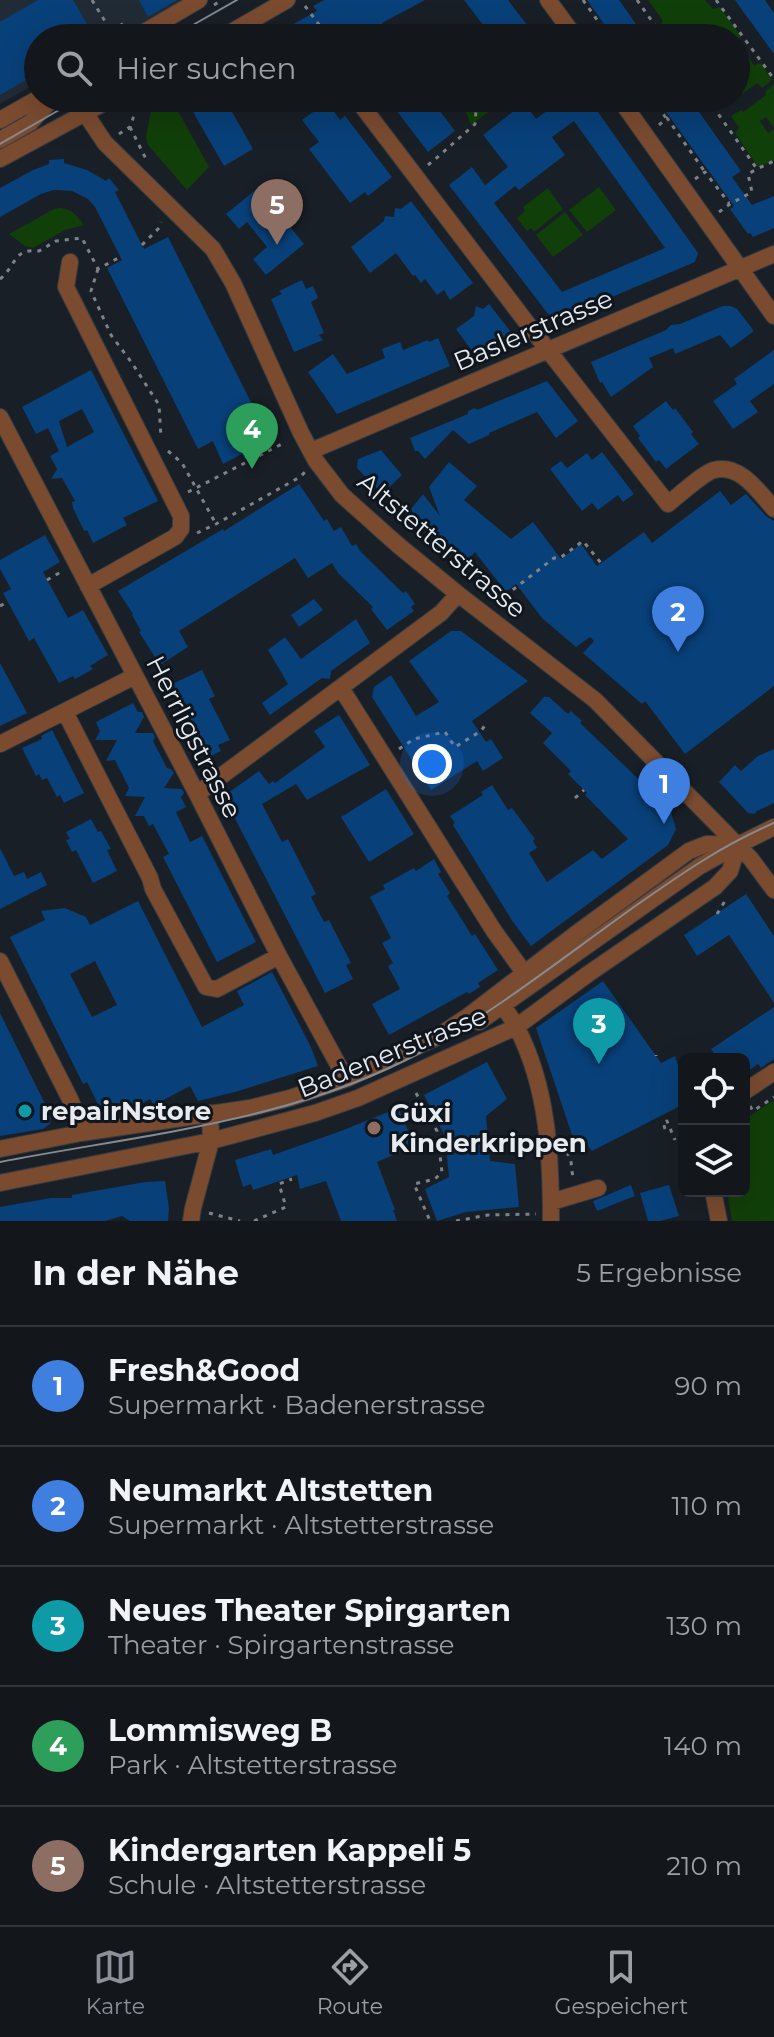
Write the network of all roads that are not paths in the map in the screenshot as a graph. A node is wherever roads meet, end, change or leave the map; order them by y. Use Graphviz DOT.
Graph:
graph roads {
  1 [pos="199,0"];
  2 [pos="287,0"];
  3 [pos="548,0"];
  4 [pos="158,24"];
  5 [pos="245,24"];
  6 [pos="566,24"];
  7 [pos="24,106"];
  8 [pos="40,112"];
  9 [pos="367,112"];
  10 [pos="629,112"];
  11 [pos="84,113"];
  12 [pos="0,120"];
  13 [pos="30,123"];
  14 [pos="0,140"];
  15 [pos="0,159"];
  16 [pos="774,254"];
  17 [pos="70,262"];
  18 [pos="740,269"];
  19 [pos="774,316"];
  20 [pos="548,349"];
  21 [pos="0,417"];
  22 [pos="311,451"];
  23 [pos="774,509"];
  24 [pos="88,586"];
  25 [pos="458,594"];
  26 [pos="135,676"];
  27 [pos="341,688"];
  28 [pos="65,712"];
  29 [pos="0,744"];
  30 [pos="197,794"];
  31 [pos="774,827"];
  32 [pos="738,845"];
  33 [pos="774,890"];
  34 [pos="279,956"];
  35 [pos="0,961"];
  36 [pos="549,972"];
  37 [pos="525,974"];
  38 [pos="522,992"];
  39 [pos="500,1001"];
  40 [pos="516,1027"];
  41 [pos="774,1072"];
  42 [pos="346,1079"];
  43 [pos="750,1094"];
  44 [pos="358,1098"];
  45 [pos="210,1113"];
  46 [pos="81,1133"];
  47 [pos="211,1141"];
  48 [pos="0,1149"];
  49 [pos="0,1183"];
  50 [pos="598,1188"];
  51 [pos="714,1197"];
  52 [pos="551,1202"];
  53 [pos="197,1216"];
  54 [pos="544,1217"];
  55 [pos="719,1221"];
  1 -- 4 [label="street"];
  2 -- 5 [label="street"];
  3 -- 6 [label="street"];
  7 -- 12 [label="street"];
  8 -- 13 [label="street"];
  9 -- 20 [label="street"];
  10 -- 18 [label="street"];
  11 -- 13 [label="street"];
  11 -- 15 [label="street"];
  11 -- 22 [label="street, Altstetterstrasse"];
  13 -- 14 [label="street"];
  16 -- 18 [label="street, Baslerstrasse"];
  17 -- 24 [label="street"];
  18 -- 19 [label="street"];
  18 -- 20 [label="street, Baslerstrasse"];
  20 -- 22 [label="street, Baslerstrasse"];
  20 -- 23 [label="street"];
  21 -- 24 [label="street, Herrligstrasse"];
  22 -- 25 [label="street, Altstetterstrasse"];
  24 -- 26 [label="street, Herrligstrasse"];
  25 -- 27 [label="street"];
  25 -- 32 [label="street, Altstetterstrasse"];
  26 -- 28 [label="street"];
  26 -- 30 [label="street, Herrligstrasse"];
  27 -- 30 [label="street"];
  27 -- 37 [label="street"];
  28 -- 29 [label="street"];
  28 -- 34 [label="street"];
  30 -- 34 [label="street, Herrligstrasse"];
  31 -- 32 [label="street, Badenerstrasse"];
  32 -- 33 [label="street, Altstetterstrasse"];
  32 -- 36 [label="street"];
  32 -- 37 [label="street, Badenerstrasse"];
  32 -- 40 [label="street, Badenerstrasse"];
  34 -- 42 [label="street, Herrligstrasse"];
  35 -- 46 [label="street"];
  36 -- 37 [label="street"];
  36 -- 38 [label="street"];
  37 -- 38 [label="street"];
  37 -- 39 [label="street, Badenerstrasse"];
  38 -- 39 [label="street"];
  38 -- 40 [label="street"];
  39 -- 40 [label="street"];
  39 -- 42 [label="street, Badenerstrasse"];
  39 -- 44 [label="street"];
  40 -- 44 [label="street, Badenerstrasse"];
  40 -- 52 [label="street"];
  41 -- 43 [label="street"];
  42 -- 45 [label="street, Badenerstrasse"];
  44 -- 47 [label="street, Badenerstrasse"];
  45 -- 46 [label="street, Badenerstrasse"];
  45 -- 47 [label="street"];
  46 -- 48 [label="street, Badenerstrasse"];
  47 -- 49 [label="street, Badenerstrasse"];
  47 -- 53 [label="street"];
  50 -- 52 [label="street"];
  51 -- 55 [label="street"];
  52 -- 54 [label="street"];
}
